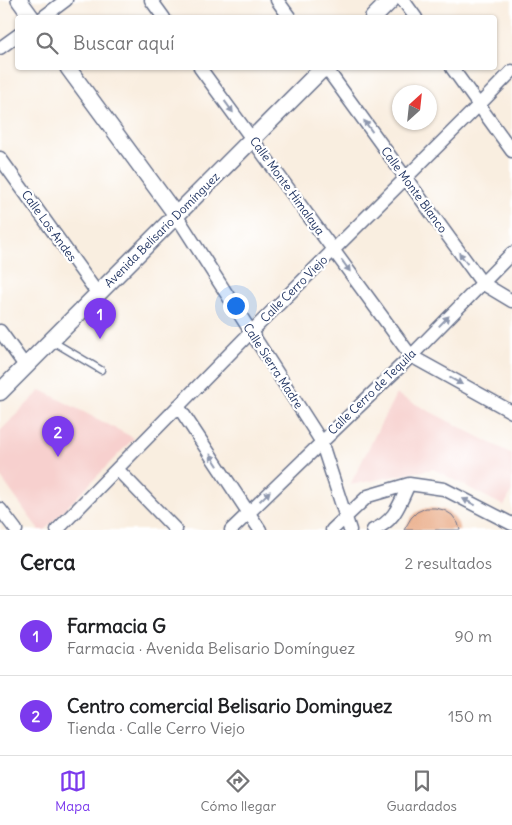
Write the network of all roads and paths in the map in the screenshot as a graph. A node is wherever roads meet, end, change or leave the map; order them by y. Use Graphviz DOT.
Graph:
graph roads {
  1 [pos="19,0"];
  2 [pos="66,0"];
  3 [pos="151,0"];
  4 [pos="277,0"];
  5 [pos="391,0"];
  6 [pos="403,0"];
  7 [pos="30,15"];
  8 [pos="46,15"];
  9 [pos="162,15"];
  10 [pos="288,15"];
  11 [pos="376,15"];
  12 [pos="414,15"];
  13 [pos="15,37"];
  14 [pos="0,48"];
  15 [pos="69,70"];
  16 [pos="201,70"];
  17 [pos="323,70"];
  18 [pos="326,70"];
  19 [pos="453,70"];
  20 [pos="512,71"];
  21 [pos="479,106"];
  22 [pos="252,139"];
  23 [pos="512,151"];
  24 [pos="0,158"];
  25 [pos="406,178"];
  26 [pos="176,215"];
  27 [pos="334,250"];
  28 [pos="512,253"];
  29 [pos="482,283"];
  30 [pos="98,294"];
  31 [pos="512,301"];
  32 [pos="0,331"];
  33 [pos="251,332"];
  34 [pos="51,341"];
  35 [pos="411,356"];
  36 [pos="26,367"];
  37 [pos="101,370"];
  38 [pos="0,392"];
  39 [pos="178,406"];
  40 [pos="512,412"];
  41 [pos="321,441"];
  42 [pos="117,469"];
  43 [pos="409,484"];
  44 [pos="0,509"];
  45 [pos="248,512"];
  46 [pos="346,517"];
  47 [pos="512,524"];
  48 [pos="16,530"];
  49 [pos="57,530"];
  50 [pos="176,530"];
  51 [pos="231,530"];
  52 [pos="260,530"];
  53 [pos="332,530"];
  54 [pos="350,530"];
  55 [pos="373,530"];
  1 -- 7 [label="street"];
  2 -- 8 [label="street"];
  3 -- 9 [label="street"];
  4 -- 10 [label="street"];
  5 -- 11 [label="main road"];
  6 -- 12 [label="street"];
  13 -- 14 [label="street"];
  15 -- 26 [label="street, Calle Sierra Madre"];
  16 -- 22 [label="street, Calle Monte Himalaya, one-way"];
  17 -- 22 [label="main road, Avenida Belisario Domínguez"];
  25 -- 18 [label="street, Calle Monte Blanco, one-way"];
  19 -- 21 [label="street"];
  20 -- 21 [label="street, Calle Cerro Viejo"];
  21 -- 23 [label="street"];
  21 -- 25 [label="street, Calle Cerro Viejo"];
  22 -- 26 [label="main road, Avenida Belisario Domínguez"];
  22 -- 27 [label="street, Calle Monte Himalaya"];
  24 -- 30 [label="street, Calle Los Andes"];
  25 -- 27 [label="street, Calle Cerro Viejo"];
  29 -- 25 [label="street, Calle Monte Blanco, one-way"];
  26 -- 30 [label="main road, Avenida Belisario Domínguez"];
  26 -- 33 [label="street, Calle Sierra Madre"];
  27 -- 33 [label="street, Calle Cerro Viejo"];
  27 -- 35 [label="street, Calle Monte Himalaya, one-way"];
  28 -- 29 [label="street, Calle Cerro de Tequila"];
  29 -- 31 [label="street, Calle Monte Blanco"];
  35 -- 29 [label="street, Calle Cerro de Tequila, one-way"];
  30 -- 34 [label="main road, Avenida Belisario Domínguez"];
  32 -- 36 [label="street"];
  33 -- 39 [label="street, Calle Cerro Viejo"];
  33 -- 41 [label="street, Calle Sierra Madre"];
  34 -- 36 [label="main road, Avenida Belisario Domínguez"];
  34 -- 37 [label="lane"];
  35 -- 40 [label="street, Calle Monte Himalaya, one-way"];
  35 -- 41 [label="street, Calle Cerro de Tequila"];
  36 -- 38 [label="main road, Avenida Belisario Domínguez"];
  39 -- 42 [label="street, Calle Cerro Viejo"];
  45 -- 39 [label="street, one-way"];
  45 -- 41 [label="street, Calle Cerro de Tequila, one-way"];
  41 -- 46 [label="street, Calle Sierra Madre"];
  42 -- 49 [label="street, Calle Cerro Viejo"];
  42 -- 50 [label="street"];
  43 -- 46 [label="street"];
  47 -- 43 [label="street, one-way"];
  43 -- 55 [label="street"];
  44 -- 48 [label="street"];
  45 -- 51 [label="street, Calle Cerro de Tequila"];
  45 -- 52 [label="street"];
  46 -- 53 [label="street"];
  46 -- 54 [label="street, Calle Sierra Madre"];
}
